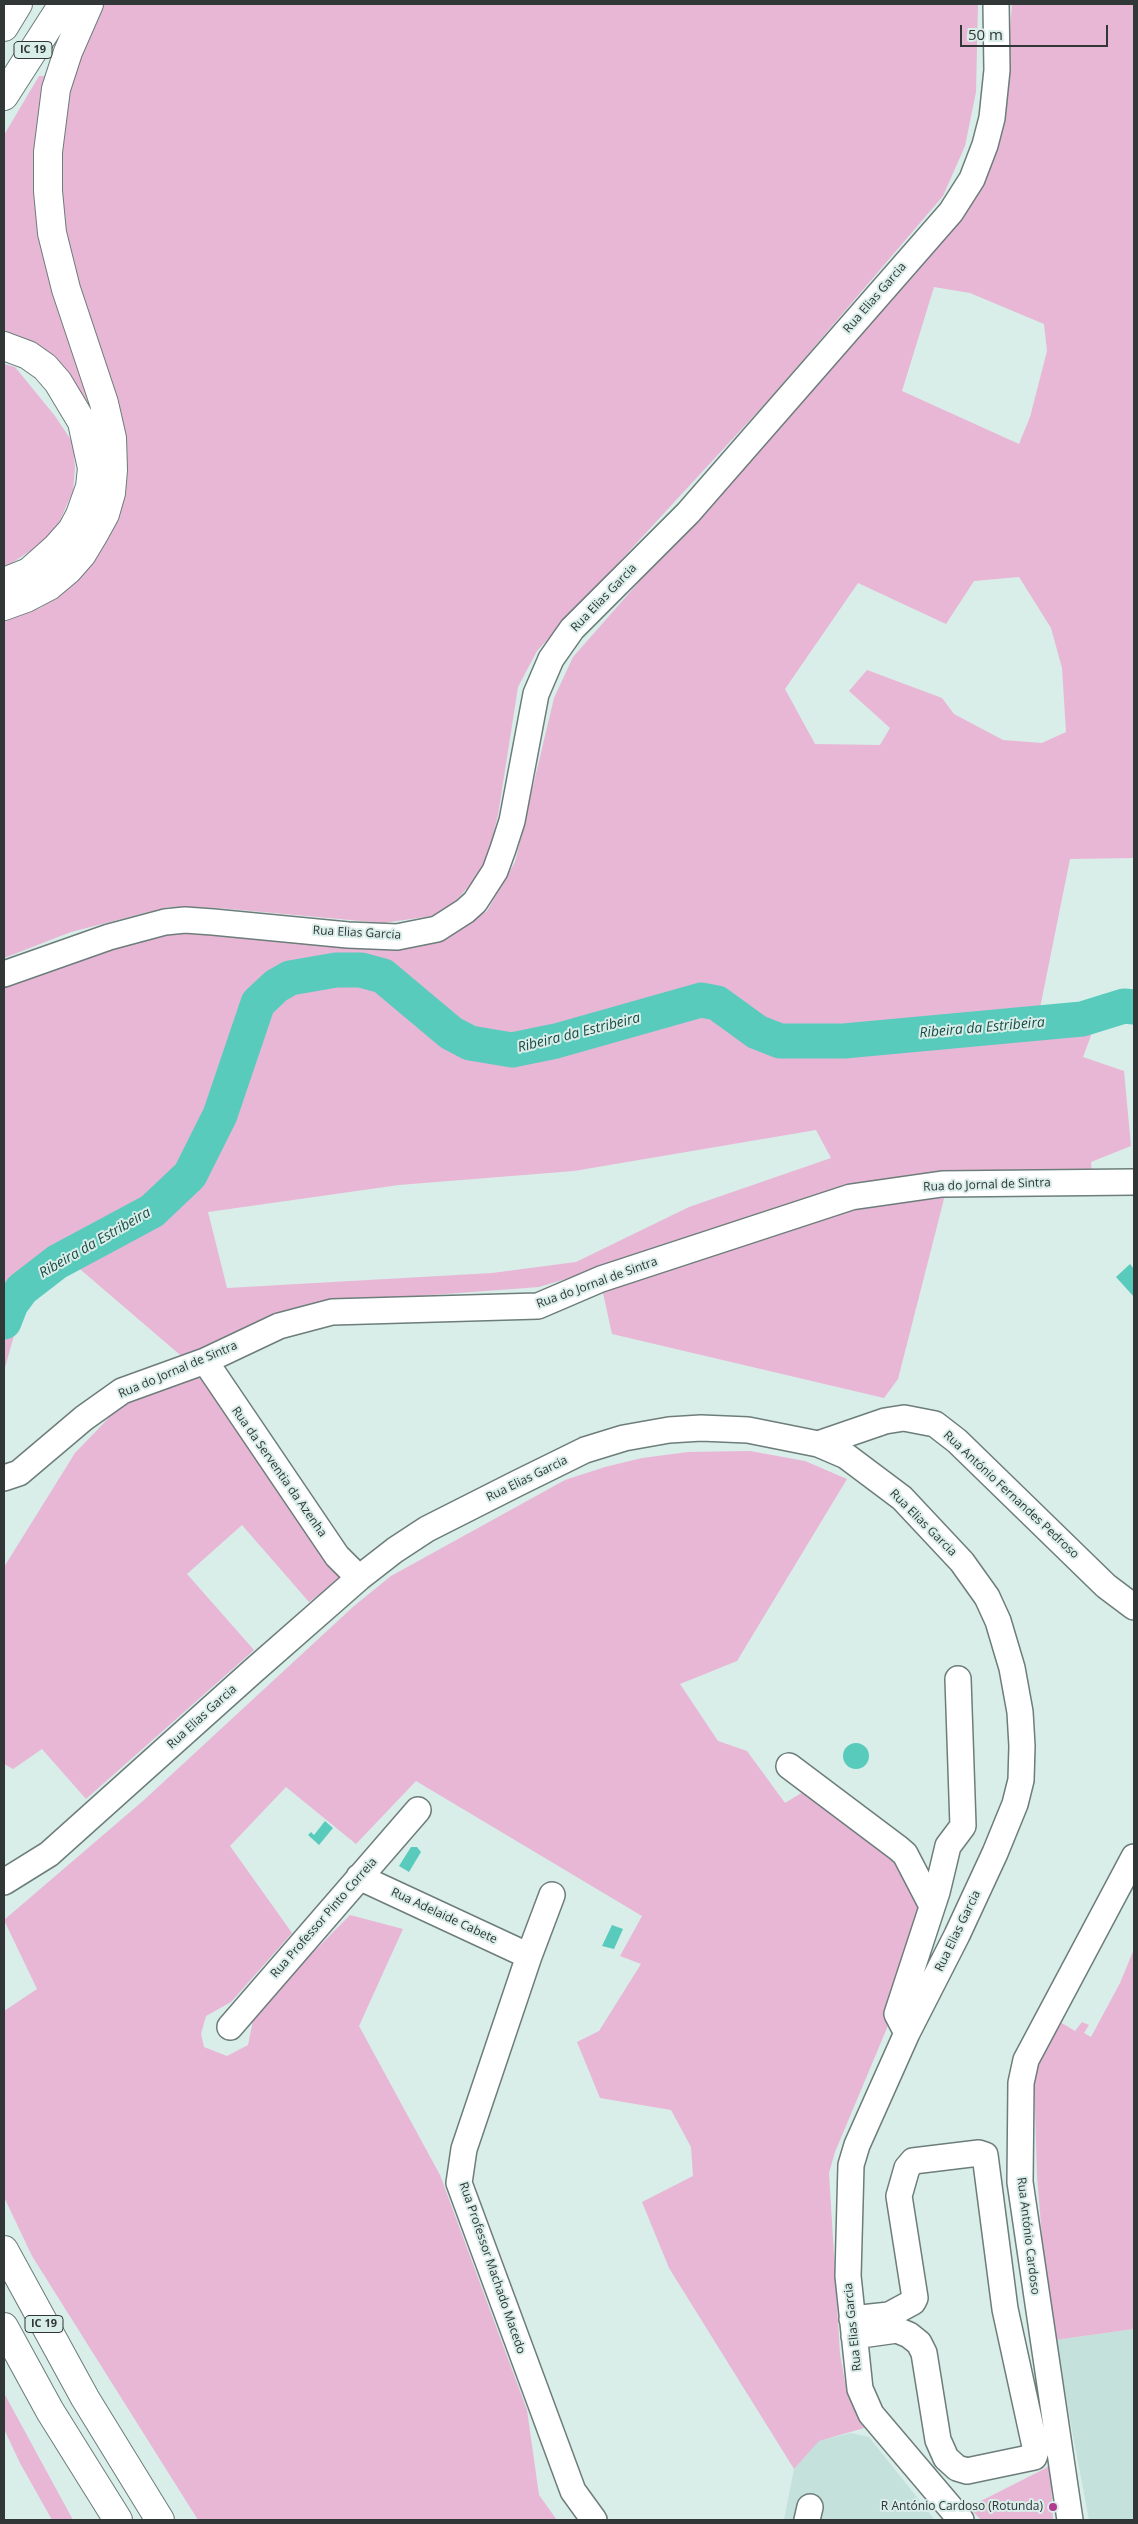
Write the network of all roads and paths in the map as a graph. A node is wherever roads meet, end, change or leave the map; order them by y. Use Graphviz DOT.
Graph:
graph roads {
  1 [pos="18,4"];
  2 [pos="63,4"];
  3 [pos="90,4"];
  4 [pos="996,4"];
  5 [pos="4,26"];
  6 [pos="4,96"];
  7 [pos="4,346"];
  8 [pos="4,582"];
  9 [pos="4,606"];
  10 [pos="4,974"];
  11 [pos="1134,1182"];
  12 [pos="205,1361"];
  13 [pos="818,1444"];
  14 [pos="4,1478"];
  15 [pos="359,1578"];
  16 [pos="1134,1607"];
  17 [pos="958,1679"];
  18 [pos="789,1766"];
  19 [pos="418,1810"];
  20 [pos="1134,1857"];
  21 [pos="359,1877"];
  22 [pos="4,1882"];
  23 [pos="552,1895"];
  24 [pos="932,1906"];
  25 [pos="529,1956"];
  26 [pos="230,2027"];
  27 [pos="907,2033"];
  28 [pos="4,2250"];
  29 [pos="1037,2302"];
  30 [pos="1005,2309"];
  31 [pos="4,2327"];
  32 [pos="853,2327"];
  33 [pos="118,2520"];
  34 [pos="160,2520"];
  35 [pos="594,2520"];
  36 [pos="961,2520"];
  37 [pos="1070,2520"];
  1 -- 5 [label="highway, IC 19"];
  2 -- 6 [label="highway, IC 19"];
  3 -- 9 [label="highway"];
  4 -- 10 [label="street, Rua Elias Garcia"];
  7 -- 8 [label="highway"];
  11 -- 12 [label="street, Rua do Jornal de Sintra"];
  12 -- 14 [label="street, Rua do Jornal de Sintra"];
  12 -- 15 [label="street, Rua da Serventia da Azenha"];
  13 -- 15 [label="street, Rua Elias Garcia"];
  13 -- 16 [label="street, Rua António Fernandes Pedroso"];
  13 -- 27 [label="street, Rua Elias Garcia"];
  15 -- 22 [label="street, Rua Elias Garcia"];
  17 -- 24 [label="street"];
  18 -- 24 [label="street"];
  19 -- 21 [label="street, Rua Professor Pinto Correia"];
  20 -- 29 [label="street, Rua António Cardoso"];
  21 -- 25 [label="street, Rua Adelaide Cabete"];
  21 -- 26 [label="street, Rua Professor Pinto Correia"];
  23 -- 25 [label="street, Rua Professor Machado Macedo"];
  24 -- 27 [label="street"];
  25 -- 35 [label="street, Rua Professor Machado Macedo"];
  27 -- 32 [label="street, Rua Elias Garcia"];
  28 -- 34 [label="highway, IC 19"];
  29 -- 30 [label="street"];
  29 -- 37 [label="street, Rua António Cardoso"];
  30 -- 32 [label="street"];
  30 -- 32 [label="street"];
  31 -- 33 [label="highway, IC 19"];
  32 -- 36 [label="street, Rua Elias Garcia"];
}
